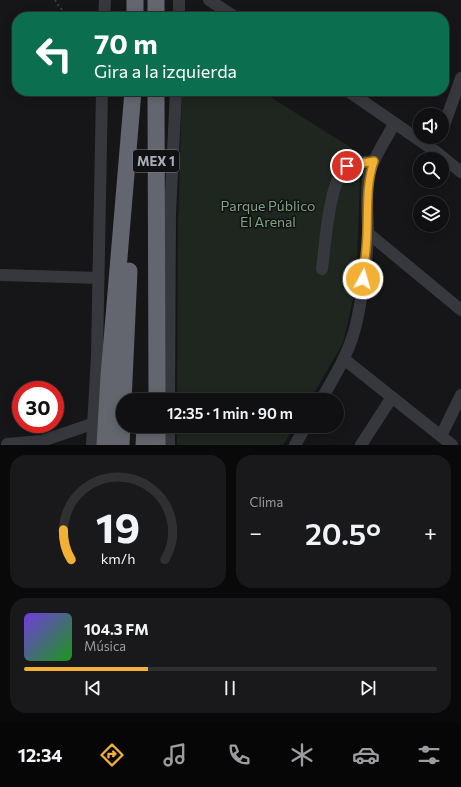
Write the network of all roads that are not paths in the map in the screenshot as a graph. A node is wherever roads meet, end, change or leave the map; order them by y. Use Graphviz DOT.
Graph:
graph roads {
  1 [pos="105,0"];
  2 [pos="135,0"];
  3 [pos="156,0"];
  4 [pos="179,0"];
  5 [pos="208,0"];
  6 [pos="104,12"];
  7 [pos="135,12"];
  8 [pos="156,12"];
  9 [pos="179,12"];
  10 [pos="227,12"];
  11 [pos="461,78"];
  12 [pos="102,96"];
  13 [pos="134,96"];
  14 [pos="134,96"];
  15 [pos="156,96"];
  16 [pos="176,96"];
  17 [pos="355,96"];
  18 [pos="449,111"];
  19 [pos="394,124"];
  20 [pos="438,144"];
  21 [pos="435,151"];
  22 [pos="374,161"];
  23 [pos="461,172"];
  24 [pos="156,231"];
  25 [pos="368,233"];
  26 [pos="322,269"];
  27 [pos="2,275"];
  28 [pos="98,278"];
  29 [pos="461,310"];
  30 [pos="344,359"];
  31 [pos="146,393"];
  32 [pos="157,393"];
  33 [pos="169,393"];
  34 [pos="325,393"];
  35 [pos="461,395"];
  36 [pos="392,397"];
  37 [pos="92,424"];
  38 [pos="145,433"];
  39 [pos="157,433"];
  40 [pos="169,433"];
  41 [pos="302,433"];
  42 [pos="441,436"];
  43 [pos="7,444"];
  44 [pos="92,445"];
  45 [pos="105,445"];
  46 [pos="121,445"];
  47 [pos="144,445"];
  48 [pos="157,445"];
  49 [pos="169,445"];
  50 [pos="295,445"];
  51 [pos="361,445"];
  52 [pos="452,445"];
  1 -- 6 [label="street"];
  2 -- 7 [label="highway"];
  3 -- 8 [label="highway"];
  4 -- 9 [label="street"];
  5 -- 10 [label="street"];
  11 -- 18 [label="street"];
  12 -- 28 [label="street"];
  13 -- 45 [label="highway"];
  14 -- 46 [label="highway"];
  15 -- 24 [label="highway, MEX 1"];
  16 -- 33 [label="street"];
  17 -- 19 [label="street"];
  19 -- 21 [label="street"];
  19 -- 22 [label="street"];
  20 -- 21 [label="street"];
  21 -- 23 [label="street"];
  22 -- 25 [label="street"];
  22 -- 26 [label="street"];
  24 -- 31 [label="highway"];
  24 -- 32 [label="highway"];
  25 -- 29 [label="street"];
  25 -- 30 [label="street"];
  27 -- 28 [label="street"];
  28 -- 37 [label="street"];
  30 -- 34 [label="street"];
  30 -- 36 [label="street"];
  35 -- 42 [label="street"];
  36 -- 42 [label="street"];
  36 -- 51 [label="street"];
  37 -- 43 [label="street"];
  37 -- 44 [label="street"];
  38 -- 47 [label="highway"];
  39 -- 48 [label="highway"];
  40 -- 49 [label="street"];
  41 -- 50 [label="street"];
  42 -- 52 [label="street"];
}
